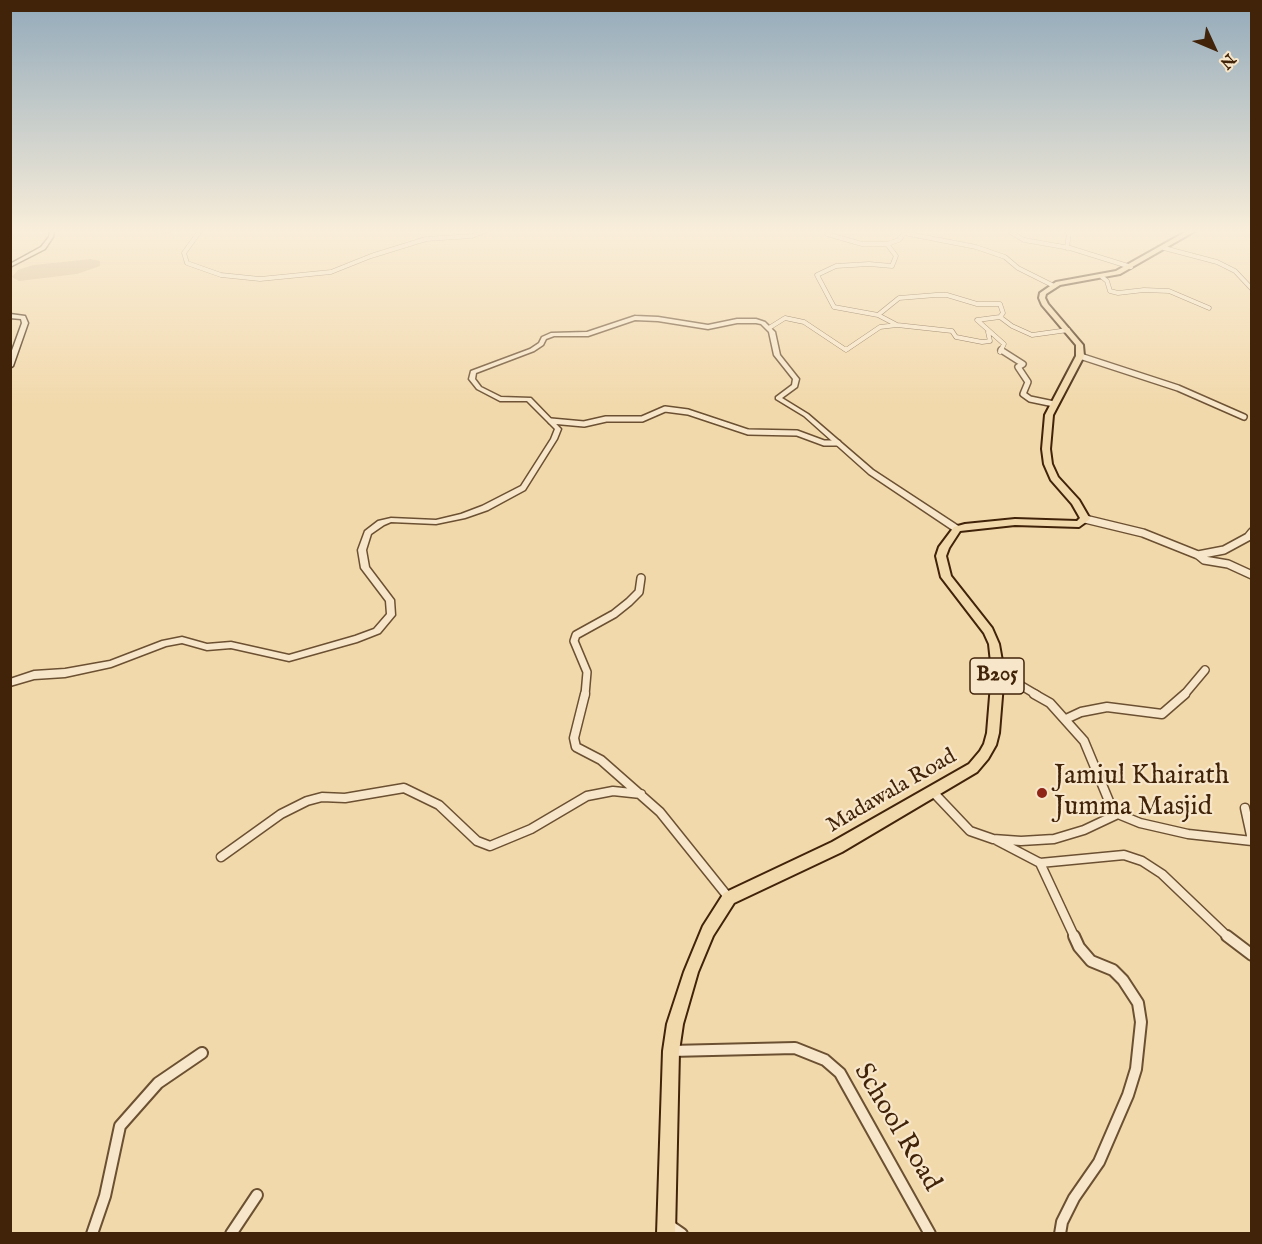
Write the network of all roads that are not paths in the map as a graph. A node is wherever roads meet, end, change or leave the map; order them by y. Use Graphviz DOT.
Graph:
graph roads {
  1 [pos="823,289"];
  2 [pos="1050,289"];
  3 [pos="1109,289"];
  4 [pos="1209,308"];
  5 [pos="878,315"];
  6 [pos="10,316"];
  7 [pos="1000,317"];
  8 [pos="897,325"];
  9 [pos="769,328"];
  10 [pos="1068,330"];
  11 [pos="988,332"];
  12 [pos="1080,356"];
  13 [pos="10,366"];
  14 [pos="1054,404"];
  15 [pos="1244,417"];
  16 [pos="551,421"];
  17 [pos="838,443"];
  18 [pos="1085,519"];
  19 [pos="957,529"];
  20 [pos="1251,532"];
  21 [pos="1198,555"];
  22 [pos="1251,575"];
  23 [pos="641,578"];
  24 [pos="1205,670"];
  25 [pos="998,672"];
  26 [pos="10,683"];
  27 [pos="1066,719"];
  28 [pos="933,792"];
  29 [pos="641,794"];
  30 [pos="1245,808"];
  31 [pos="1118,814"];
  32 [pos="993,839"];
  33 [pos="1251,840"];
  34 [pos="222,857"];
  35 [pos="1040,863"];
  36 [pos="729,898"];
  37 [pos="1251,955"];
  38 [pos="671,1051"];
  39 [pos="202,1053"];
  40 [pos="257,1195"];
  41 [pos="666,1228"];
  42 [pos="92,1233"];
  43 [pos="231,1233"];
  44 [pos="682,1233"];
  45 [pos="930,1233"];
  46 [pos="1060,1233"];
  1 -- 5 [label="street"];
  2 -- 10 [label="main road"];
  3 -- 4 [label="street"];
  5 -- 7 [label="street"];
  5 -- 8 [label="street"];
  6 -- 13 [label="main road"];
  7 -- 10 [label="street"];
  7 -- 11 [label="street"];
  8 -- 9 [label="street"];
  8 -- 11 [label="street"];
  9 -- 16 [label="street"];
  9 -- 17 [label="street"];
  10 -- 12 [label="main road"];
  11 -- 14 [label="street"];
  12 -- 14 [label="main road"];
  12 -- 15 [label="street"];
  14 -- 18 [label="main road"];
  16 -- 17 [label="street"];
  16 -- 26 [label="street"];
  17 -- 19 [label="street"];
  18 -- 19 [label="main road"];
  18 -- 21 [label="street"];
  19 -- 25 [label="main road, Madawala Road / B205"];
  20 -- 21 [label="street"];
  21 -- 22 [label="street"];
  23 -- 29 [label="street"];
  24 -- 27 [label="street"];
  25 -- 27 [label="street"];
  25 -- 28 [label="main road, Madawala Road / B205"];
  27 -- 31 [label="street"];
  28 -- 32 [label="street"];
  28 -- 36 [label="main road, Madawala Road / B205"];
  29 -- 34 [label="street"];
  29 -- 36 [label="street"];
  30 -- 33 [label="street"];
  31 -- 32 [label="street"];
  31 -- 33 [label="street"];
  32 -- 35 [label="street"];
  35 -- 37 [label="street"];
  35 -- 46 [label="street"];
  36 -- 38 [label="main road"];
  38 -- 41 [label="main road"];
  38 -- 45 [label="street, School Road"];
  39 -- 42 [label="street"];
  40 -- 43 [label="street"];
  41 -- 44 [label="street"];
}
